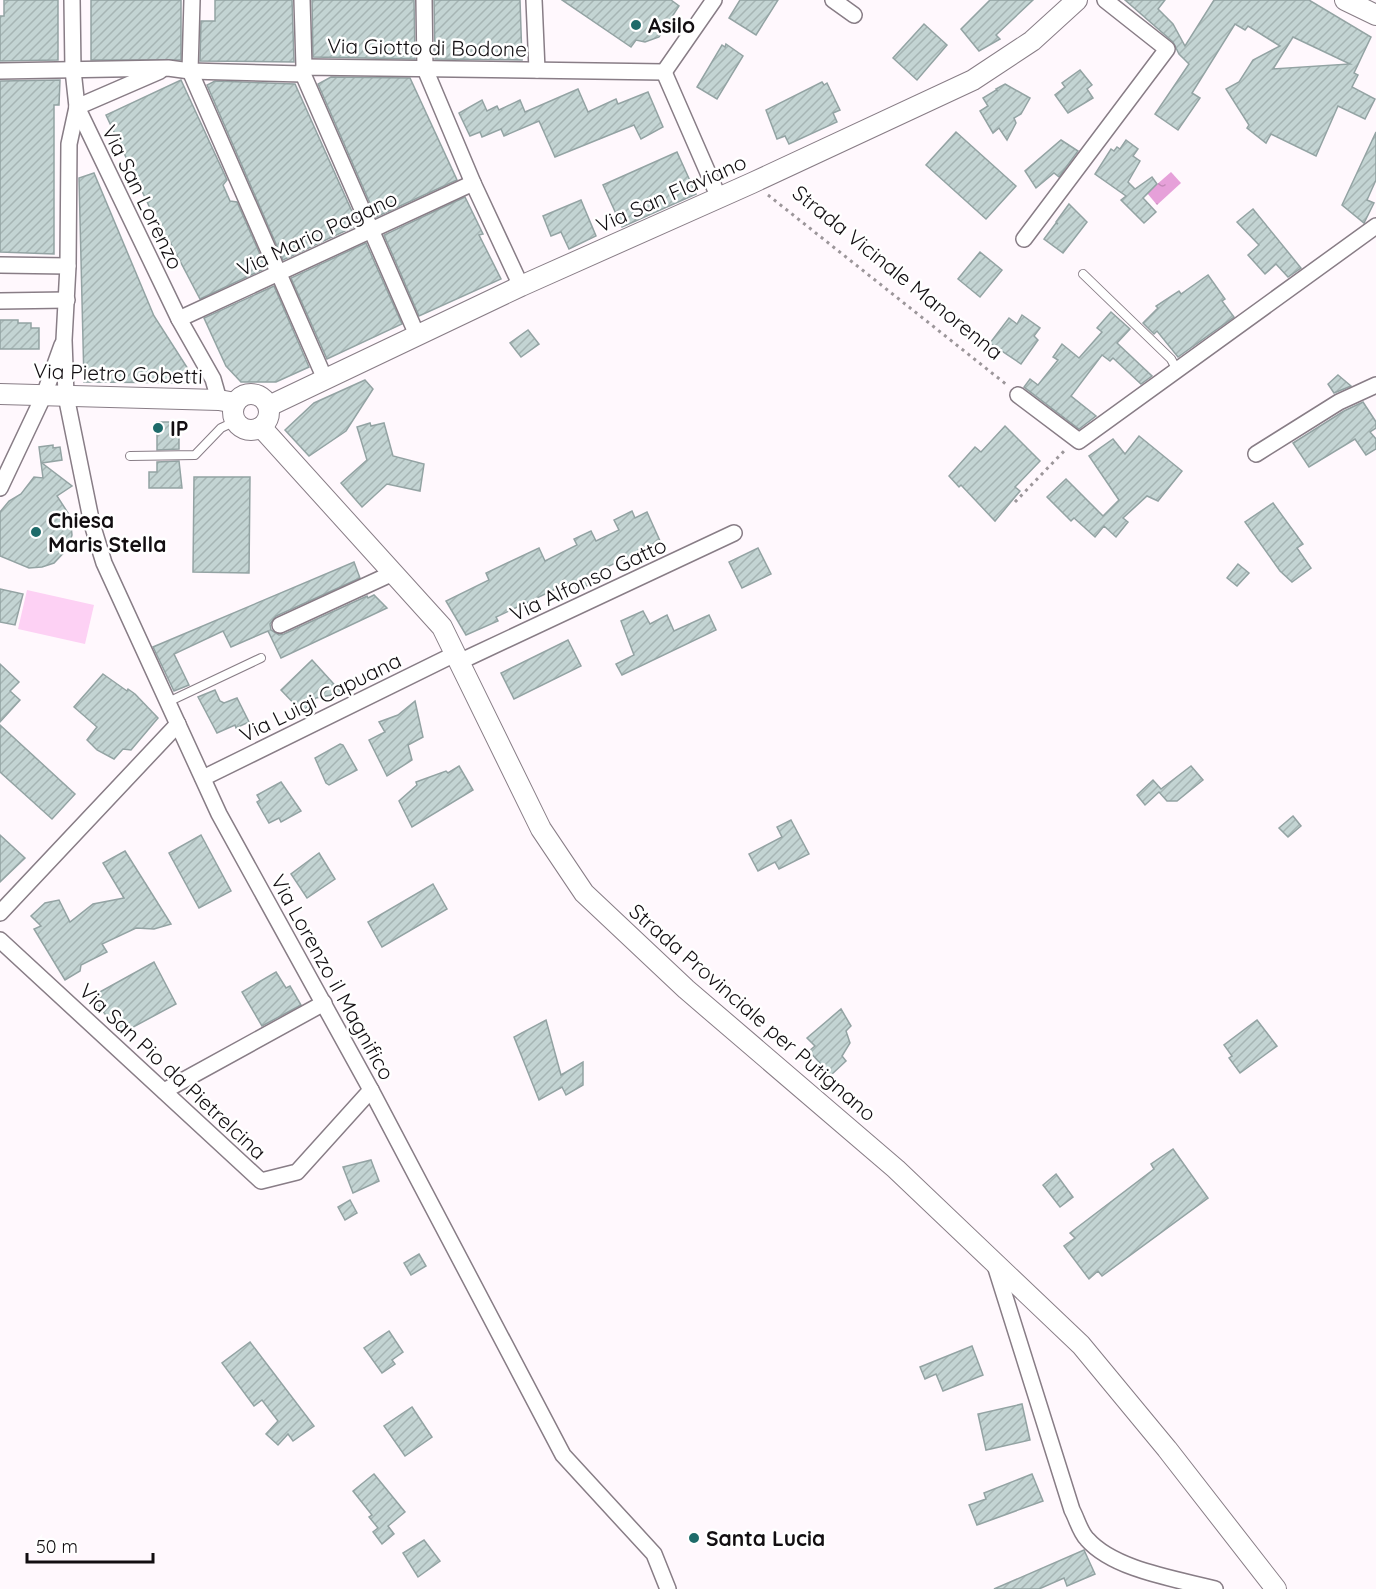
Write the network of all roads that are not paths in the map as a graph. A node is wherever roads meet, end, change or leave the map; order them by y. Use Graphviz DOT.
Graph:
graph roads {
  1 [pos="72,0"];
  2 [pos="192,0"];
  3 [pos="302,0"];
  4 [pos="424,0"];
  5 [pos="534,0"];
  6 [pos="714,0"];
  7 [pos="833,0"];
  8 [pos="1077,0"];
  9 [pos="1105,0"];
  10 [pos="1345,0"];
  11 [pos="854,15"];
  12 [pos="1376,15"];
  13 [pos="168,68"];
  14 [pos="425,69"];
  15 [pos="73,70"];
  16 [pos="537,70"];
  17 [pos="0,71"];
  18 [pos="190,71"];
  19 [pos="304,71"];
  20 [pos="664,72"];
  21 [pos="77,107"];
  22 [pos="473,183"];
  23 [pos="719,198"];
  24 [pos="1376,226"];
  25 [pos="372,231"];
  26 [pos="1024,239"];
  27 [pos="0,265"];
  28 [pos="68,266"];
  29 [pos="1083,274"];
  30 [pos="277,275"];
  31 [pos="521,286"];
  32 [pos="66,300"];
  33 [pos="0,301"];
  34 [pos="179,319"];
  35 [pos="417,335"];
  36 [pos="64,340"];
  37 [pos="1177,369"];
  38 [pos="325,379"];
  39 [pos="1376,385"];
  40 [pos="0,394"];
  41 [pos="44,395"];
  42 [pos="1018,395"];
  43 [pos="66,396"];
  44 [pos="269,406"];
  45 [pos="230,408"];
  46 [pos="261,427"];
  47 [pos="1256,454"];
  48 [pos="130,456"];
  49 [pos="0,488"];
  50 [pos="734,533"];
  51 [pos="393,573"];
  52 [pos="280,625"];
  53 [pos="261,658"];
  54 [pos="457,658"];
  55 [pos="168,702"];
  56 [pos="178,724"];
  57 [pos="203,778"];
  58 [pos="0,913"];
  59 [pos="0,940"];
  60 [pos="324,1003"];
  61 [pos="371,1090"];
  62 [pos="164,1091"];
  63 [pos="993,1259"];
  64 [pos="668,1589"];
  65 [pos="1215,1589"];
  66 [pos="1276,1589"];
  1 -- 15 [label="street, Via San Lorenzo"];
  2 -- 18 [label="street"];
  3 -- 19 [label="street"];
  4 -- 14 [label="street"];
  5 -- 16 [label="street"];
  6 -- 20 [label="street"];
  7 -- 11 [label="street"];
  8 -- 23 [label="street, Via San Flaviano"];
  9 -- 26 [label="street"];
  10 -- 12 [label="street"];
  13 -- 15 [label="street, Via Giotto di Bodone"];
  13 -- 18 [label="street, Via Giotto di Bodone"];
  13 -- 21 [label="street"];
  14 -- 16 [label="street, Via Giotto di Bodone"];
  14 -- 19 [label="street, Via Giotto di Bodone"];
  14 -- 22 [label="street"];
  15 -- 17 [label="street, Via Giotto di Bodone"];
  15 -- 21 [label="street, Via San Lorenzo"];
  16 -- 20 [label="street, Via Giotto di Bodone"];
  18 -- 19 [label="street, Via Giotto di Bodone"];
  18 -- 30 [label="street"];
  19 -- 25 [label="street"];
  20 -- 23 [label="street"];
  21 -- 28 [label="street, Via Lorenzo il Magnifico"];
  21 -- 34 [label="street, Via San Lorenzo"];
  22 -- 25 [label="street, Via Mario Pagano"];
  22 -- 31 [label="street"];
  23 -- 31 [label="street, Via San Flaviano"];
  24 -- 37 [label="street"];
  25 -- 30 [label="street, Via Mario Pagano"];
  25 -- 35 [label="street"];
  27 -- 28 [label="street"];
  28 -- 32 [label="street, Via Lorenzo il Magnifico"];
  29 -- 37 [label="lane"];
  30 -- 34 [label="street, Via Mario Pagano"];
  30 -- 38 [label="street"];
  31 -- 35 [label="street, Via San Flaviano"];
  32 -- 33 [label="street"];
  32 -- 36 [label="street, Via Lorenzo il Magnifico"];
  34 -- 45 [label="street, Via San Lorenzo"];
  35 -- 38 [label="street, Via San Flaviano"];
  36 -- 41 [label="street, Via Lorenzo il Magnifico"];
  36 -- 43 [label="street, Via Lorenzo il Magnifico"];
  37 -- 42 [label="street"];
  38 -- 44 [label="street, Via San Flaviano"];
  39 -- 47 [label="street"];
  40 -- 41 [label="street, Via Pietro Gobetti"];
  41 -- 43 [label="street, Via Pietro Gobetti"];
  41 -- 49 [label="street, Via Lorenzo il Magnifico"];
  43 -- 45 [label="street, Via Pietro Gobetti"];
  43 -- 55 [label="street, Via Lorenzo il Magnifico"];
  44 -- 45 [label="street"];
  44 -- 46 [label="street"];
  45 -- 46 [label="street"];
  45 -- 48 [label="lane"];
  46 -- 51 [label="street, Strada Provinciale per Putignano"];
  50 -- 54 [label="street, Via Alfonso Gatto"];
  51 -- 52 [label="street"];
  51 -- 54 [label="street, Strada Provinciale per Putignano"];
  53 -- 55 [label="lane"];
  54 -- 57 [label="street, Via Luigi Capuana"];
  54 -- 63 [label="street, Strada Provinciale per Putignano"];
  55 -- 56 [label="street, Via Lorenzo il Magnifico"];
  56 -- 57 [label="street, Via Lorenzo il Magnifico"];
  56 -- 58 [label="street"];
  57 -- 60 [label="street, Via Lorenzo il Magnifico"];
  59 -- 62 [label="street, Via San Pio da Pietrelcina"];
  60 -- 61 [label="street, Via Lorenzo il Magnifico"];
  60 -- 62 [label="street"];
  61 -- 62 [label="street, Via San Pio da Pietrelcina"];
  61 -- 64 [label="street, Via Lorenzo il Magnifico"];
  63 -- 65 [label="street"];
  63 -- 66 [label="street, Strada Provinciale per Putignano"];
}
